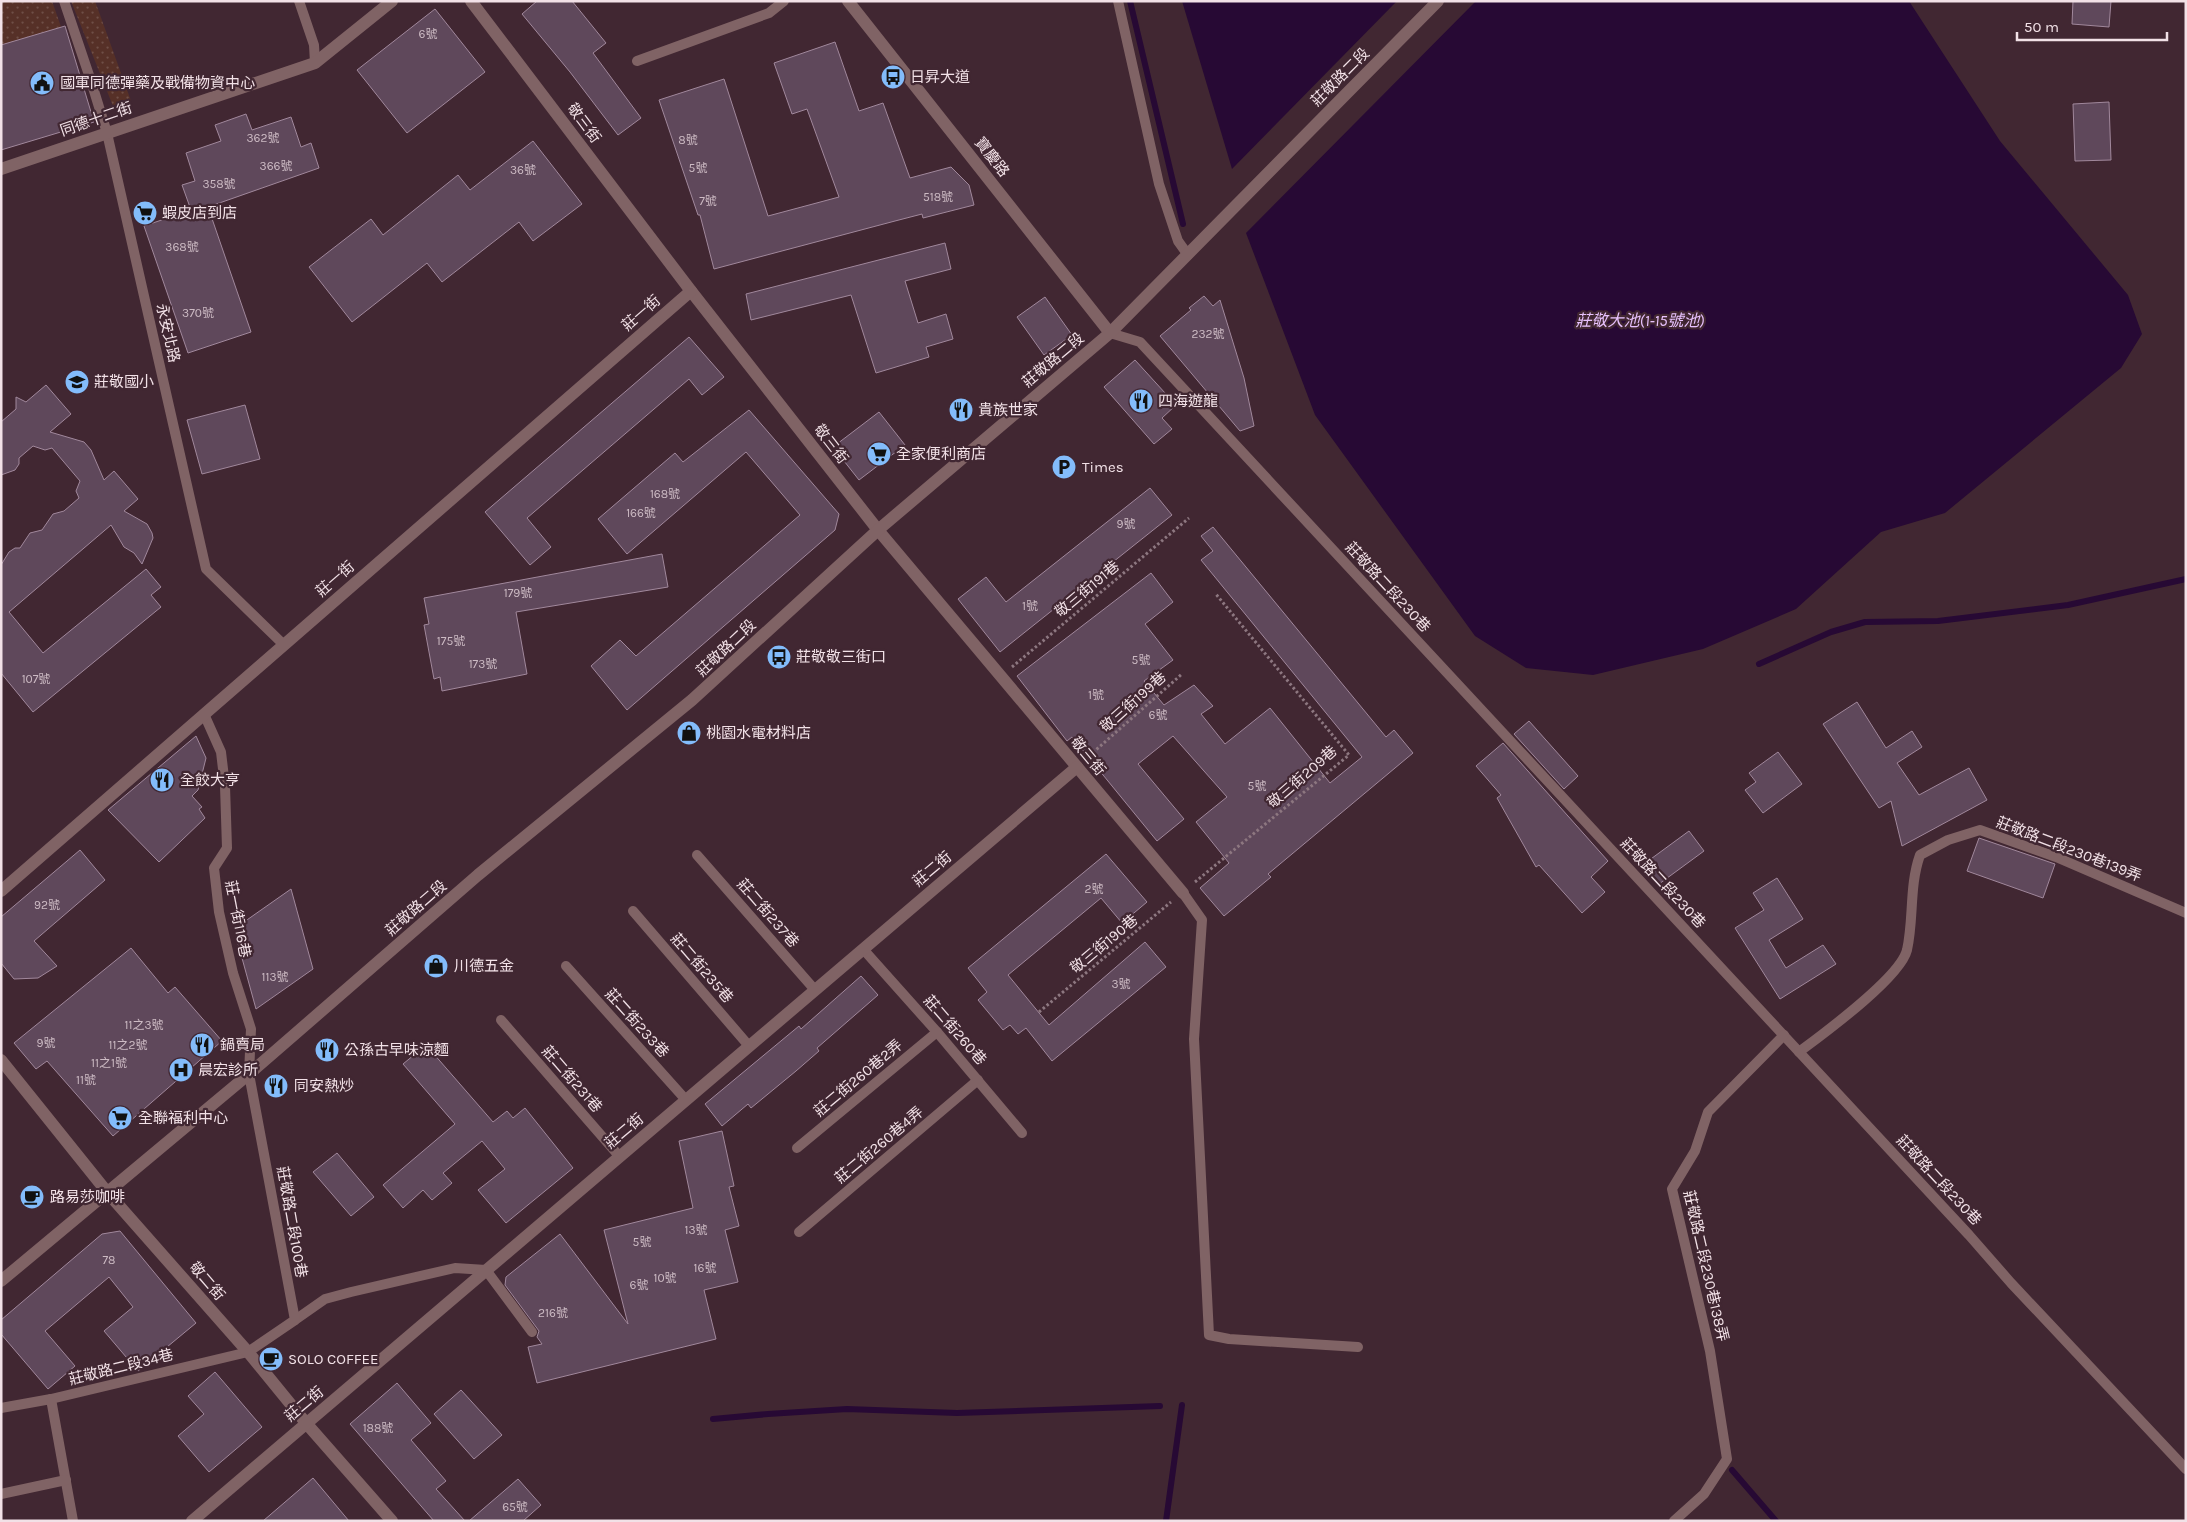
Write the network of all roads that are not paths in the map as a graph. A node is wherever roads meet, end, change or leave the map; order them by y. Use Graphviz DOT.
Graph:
graph roads {
  1 [pos="64,1"];
  2 [pos="299,1"];
  3 [pos="392,1"];
  4 [pos="471,1"];
  5 [pos="784,1"];
  6 [pos="848,1"];
  7 [pos="1118,1"];
  8 [pos="1438,1"];
  9 [pos="637,61"];
  10 [pos="316,63"];
  11 [pos="107,133"];
  12 [pos="1,169"];
  13 [pos="1188,255"];
  14 [pos="691,291"];
  15 [pos="1110,333"];
  16 [pos="878,530"];
  17 [pos="284,644"];
  18 [pos="204,714"];
  19 [pos="1077,767"];
  20 [pos="698,855"];
  21 [pos="1,891"];
  22 [pos="1183,893"];
  23 [pos="633,910"];
  24 [pos="2186,913"];
  25 [pos="863,949"];
  26 [pos="566,966"];
  27 [pos="815,990"];
  28 [pos="501,1020"];
  29 [pos="937,1032"];
  30 [pos="1784,1035"];
  31 [pos="749,1046"];
  32 [pos="1799,1052"];
  33 [pos="1,1060"];
  34 [pos="250,1074"];
  35 [pos="978,1080"];
  36 [pos="686,1100"];
  37 [pos="1022,1133"];
  38 [pos="797,1148"];
  39 [pos="620,1156"];
  40 [pos="107,1192"];
  41 [pos="798,1232"];
  42 [pos="486,1270"];
  43 [pos="1,1281"];
  44 [pos="295,1320"];
  45 [pos="532,1332"];
  46 [pos="1358,1347"];
  47 [pos="248,1352"];
  48 [pos="52,1399"];
  49 [pos="1,1408"];
  50 [pos="306,1423"];
  51 [pos="2186,1469"];
  52 [pos="66,1480"];
  53 [pos="1,1494"];
  54 [pos="73,1521"];
  55 [pos="192,1521"];
  56 [pos="392,1521"];
  57 [pos="1674,1521"];
  1 -- 11 [label="lane, 永安北路"];
  2 -- 10 [label="lane"];
  3 -- 10 [label="street"];
  4 -- 14 [label="street, 敬三街"];
  5 -- 9 [label="lane"];
  6 -- 15 [label="street, 寶慶路"];
  7 -- 13 [label="lane"];
  8 -- 13 [label="street, 莊敬路二段"];
  10 -- 11 [label="street, 同德十二街"];
  11 -- 12 [label="street, 同德十二街"];
  11 -- 17 [label="lane, 永安北路"];
  13 -- 15 [label="street, 莊敬路二段"];
  14 -- 16 [label="street, 敬三街"];
  14 -- 17 [label="street, 莊一街"];
  15 -- 16 [label="street, 莊敬路二段"];
  15 -- 30 [label="lane, 莊敬路二段230巷"];
  16 -- 19 [label="street, 敬三街"];
  16 -- 34 [label="street, 莊敬路二段"];
  17 -- 18 [label="street, 莊一街"];
  18 -- 21 [label="street, 莊一街"];
  18 -- 34 [label="lane, 莊一街116巷"];
  19 -- 22 [label="street, 敬三街"];
  19 -- 25 [label="street, 莊二街"];
  20 -- 27 [label="lane, 莊二街237巷"];
  22 -- 46 [label="lane"];
  23 -- 31 [label="lane, 莊二街235巷"];
  24 -- 32 [label="lane, 莊敬路二段230巷139弄"];
  25 -- 27 [label="street, 莊二街"];
  25 -- 29 [label="lane, 莊二街260巷"];
  26 -- 36 [label="lane, 莊二街233巷"];
  27 -- 31 [label="street, 莊二街"];
  28 -- 39 [label="lane, 莊二街231巷"];
  29 -- 35 [label="lane, 莊二街260巷"];
  29 -- 38 [label="lane, 莊二街260巷2弄"];
  30 -- 32 [label="lane, 莊敬路二段230巷"];
  30 -- 57 [label="lane, 莊敬路二段230巷138弄"];
  31 -- 36 [label="street, 莊二街"];
  32 -- 51 [label="lane, 莊敬路二段230巷"];
  33 -- 40 [label="street, 敬二街"];
  34 -- 40 [label="street, 莊敬路二段"];
  34 -- 44 [label="lane, 莊敬路二段100巷"];
  35 -- 37 [label="lane, 莊二街260巷"];
  35 -- 41 [label="lane, 莊二街260巷4弄"];
  36 -- 39 [label="street, 莊二街"];
  39 -- 42 [label="street, 莊二街"];
  40 -- 43 [label="street, 莊敬路二段"];
  40 -- 47 [label="street, 敬二街"];
  42 -- 44 [label="lane"];
  42 -- 45 [label="lane"];
  42 -- 50 [label="street, 莊二街"];
  44 -- 47 [label="lane"];
  47 -- 48 [label="lane, 莊敬路二段34巷"];
  47 -- 50 [label="street, 敬二街"];
  48 -- 49 [label="lane, 莊敬路二段34巷"];
  48 -- 52 [label="lane"];
  50 -- 55 [label="street, 莊二街"];
  50 -- 56 [label="street, 敬二街"];
  52 -- 53 [label="lane"];
  52 -- 54 [label="lane"];
}
